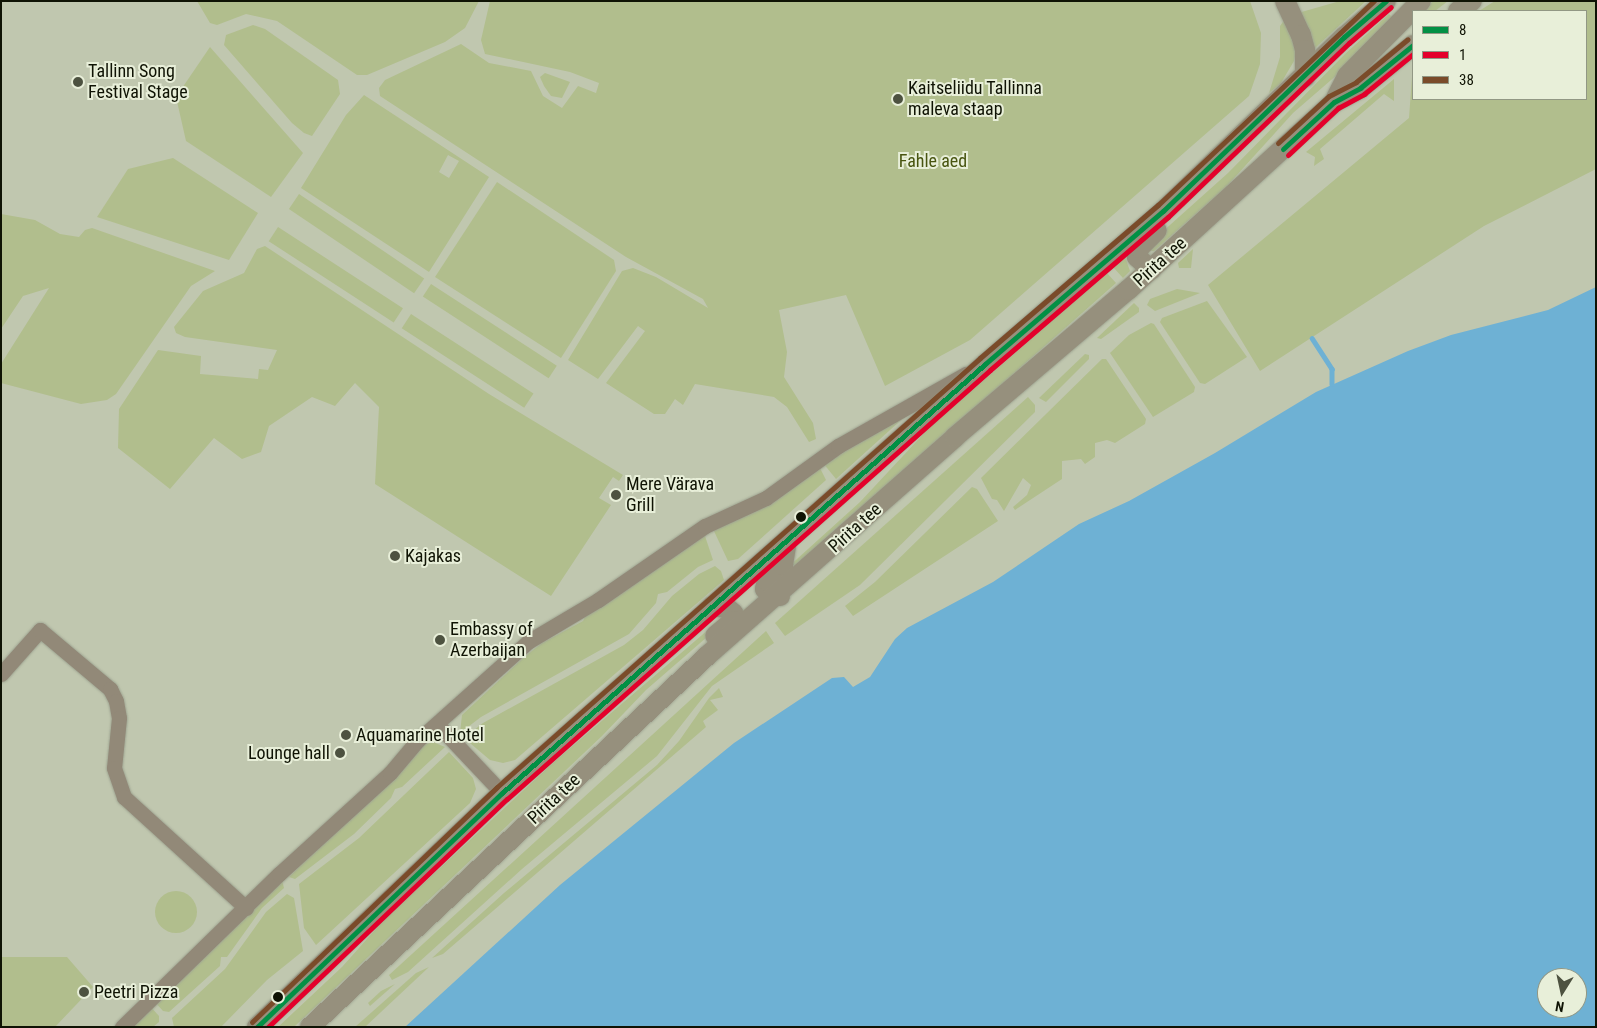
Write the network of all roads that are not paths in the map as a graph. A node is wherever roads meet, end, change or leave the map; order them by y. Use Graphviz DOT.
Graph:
graph roads {
  1 [pos="1285,1"];
  2 [pos="1386,1"];
  3 [pos="1421,1"];
  4 [pos="1472,1"];
  5 [pos="1412,10"];
  6 [pos="1412,10"];
  7 [pos="1459,10"];
  8 [pos="1412,46"];
  9 [pos="1305,77"];
  10 [pos="1334,102"];
  11 [pos="1163,211"];
  12 [pos="1151,270"];
  13 [pos="985,364"];
  14 [pos="787,540"];
  15 [pos="780,596"];
  16 [pos="712,606"];
  17 [pos="707,656"];
  18 [pos="1,674"];
  19 [pos="438,725"];
  20 [pos="502,793"];
  21 [pos="246,908"];
  22 [pos="122,1027"];
  23 [pos="257,1027"];
  24 [pos="310,1027"];
  1 -- 9 [label="main road"];
  2 -- 9 [label="main road, Pirita tee"];
  3 -- 6 [label="main road"];
  4 -- 7 [label="main road"];
  5 -- 10 [label="main road"];
  8 -- 10 [label="main road, Pirita tee"];
  9 -- 11 [label="main road, Pirita tee"];
  10 -- 12 [label="main road, Pirita tee"];
  11 -- 12 [label="main road"];
  11 -- 13 [label="main road, Pirita tee"];
  12 -- 15 [label="main road, Pirita tee"];
  13 -- 14 [label="main road, Pirita tee"];
  13 -- 19 [label="street"];
  14 -- 15 [label="main road"];
  14 -- 16 [label="main road, Pirita tee"];
  15 -- 17 [label="main road, Pirita tee"];
  16 -- 17 [label="main road"];
  16 -- 20 [label="main road, Pirita tee"];
  17 -- 24 [label="main road, Pirita tee"];
  18 -- 21 [label="street"];
  19 -- 20 [label="street"];
  19 -- 21 [label="street"];
  20 -- 23 [label="main road, Pirita tee"];
  21 -- 22 [label="street"];
}
